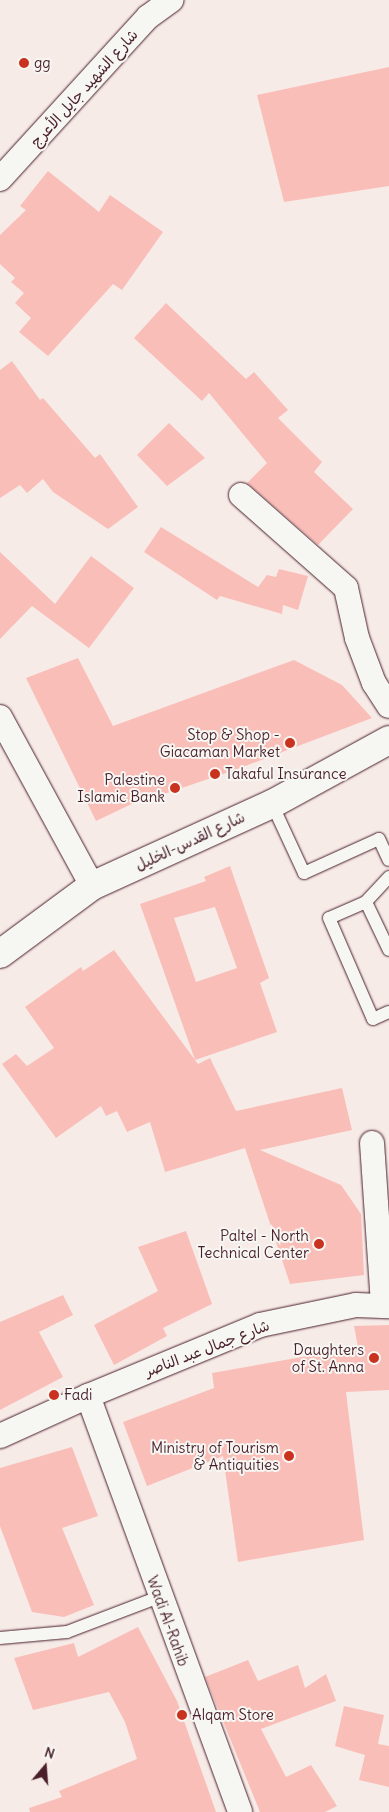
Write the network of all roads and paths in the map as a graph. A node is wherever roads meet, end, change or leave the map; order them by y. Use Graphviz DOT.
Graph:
graph roads {
  1 [pos="171,0"];
  2 [pos="0,180"];
  3 [pos="241,495"];
  4 [pos="389,706"];
  5 [pos="0,717"];
  6 [pos="389,740"];
  7 [pos="272,804"];
  8 [pos="389,860"];
  9 [pos="389,877"];
  10 [pos="92,886"];
  11 [pos="366,902"];
  12 [pos="389,950"];
  13 [pos="0,954"];
  14 [pos="389,1012"];
  15 [pos="372,1143"];
  16 [pos="386,1306"];
  17 [pos="88,1396"];
  18 [pos="0,1436"];
  19 [pos="159,1597"];
  20 [pos="0,1638"];
  21 [pos="240,1812"];
  1 -- 2 [label="street, شارع الشهيد جايل الأعرج"];
  3 -- 4 [label="street"];
  5 -- 10 [label="street"];
  6 -- 7 [label="main road, شارع القدس-الخليل"];
  7 -- 8 [label="lane"];
  7 -- 10 [label="main road, شارع القدس-الخليل"];
  9 -- 11 [label="lane"];
  10 -- 13 [label="main road, شارع القدس-الخليل"];
  11 -- 12 [label="lane"];
  11 -- 14 [label="lane"];
  15 -- 16 [label="street"];
  16 -- 17 [label="street, شارع جمال عبد الناصر"];
  17 -- 18 [label="street, شارع جمال عبد الناصر"];
  17 -- 19 [label="street, Wadi Al-Rahib"];
  19 -- 20 [label="lane"];
  19 -- 21 [label="street, Wadi Al-Rahib"];
}
